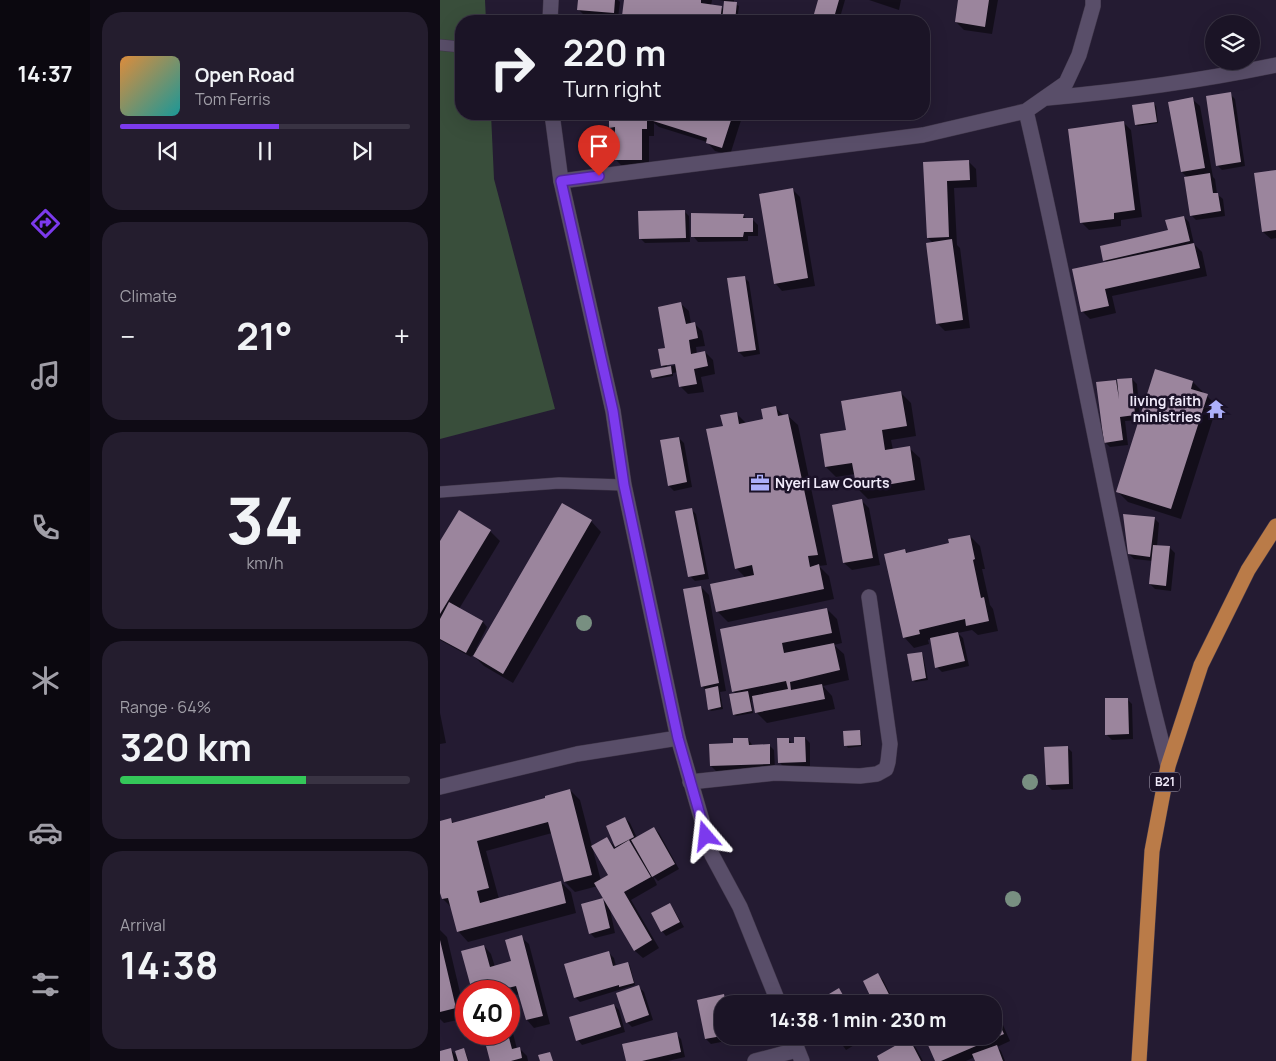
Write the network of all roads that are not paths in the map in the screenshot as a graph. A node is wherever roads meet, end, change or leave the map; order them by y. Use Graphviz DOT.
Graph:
graph roads {
  1 [pos="551,0"];
  2 [pos="1093,0"];
  3 [pos="550,15"];
  4 [pos="440,45"];
  5 [pos="455,46"];
  6 [pos="1276,65"];
  7 [pos="1046,98"];
  8 [pos="1026,111"];
  9 [pos="553,120"];
  10 [pos="561,181"];
  11 [pos="624,485"];
  12 [pos="440,492"];
  13 [pos="1276,526"];
  14 [pos="869,597"];
  15 [pos="678,738"];
  16 [pos="1168,766"];
  17 [pos="690,782"];
  18 [pos="440,787"];
  19 [pos="775,995"];
  20 [pos="797,1049"];
  21 [pos="755,1061"];
  22 [pos="1139,1061"];
  1 -- 3 [label="street"];
  2 -- 7 [label="street"];
  4 -- 5 [label="lane"];
  6 -- 7 [label="street"];
  7 -- 8 [label="street"];
  8 -- 10 [label="street"];
  8 -- 16 [label="street"];
  9 -- 10 [label="street"];
  10 -- 11 [label="street"];
  11 -- 12 [label="lane"];
  11 -- 15 [label="street"];
  13 -- 16 [label="highway, B21"];
  14 -- 17 [label="street"];
  15 -- 17 [label="street"];
  15 -- 18 [label="street"];
  16 -- 22 [label="highway, B21"];
  17 -- 19 [label="street"];
  20 -- 21 [label="street"];
}
